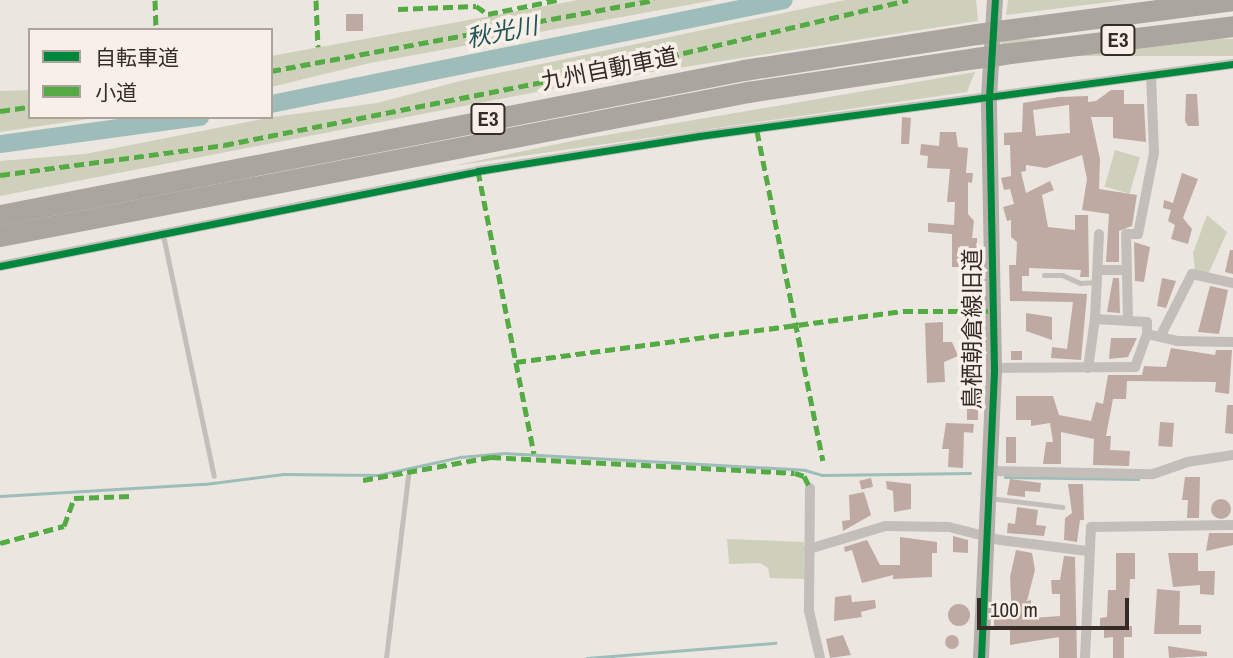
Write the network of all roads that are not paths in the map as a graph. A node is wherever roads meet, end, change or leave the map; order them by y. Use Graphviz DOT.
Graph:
graph roads {
  1 [pos="995,0"];
  2 [pos="1233,0"];
  3 [pos="1233,26"];
  4 [pos="1233,64"];
  5 [pos="1151,75"];
  6 [pos="989,97"];
  7 [pos="0,215"];
  8 [pos="163,232"];
  9 [pos="1099,234"];
  10 [pos="0,236"];
  11 [pos="0,266"];
  12 [pos="1098,270"];
  13 [pos="1126,270"];
  14 [pos="1044,275"];
  15 [pos="1098,282"];
  16 [pos="1233,283"];
  17 [pos="1096,319"];
  18 [pos="1128,319"];
  19 [pos="1147,334"];
  20 [pos="1160,337"];
  21 [pos="1233,342"];
  22 [pos="994,368"];
  23 [pos="1088,368"];
  24 [pos="1233,455"];
  25 [pos="990,471"];
  26 [pos="408,475"];
  27 [pos="214,476"];
  28 [pos="810,488"];
  29 [pos="989,498"];
  30 [pos="1062,507"];
  31 [pos="1233,525"];
  32 [pos="988,535"];
  33 [pos="809,549"];
  34 [pos="1087,551"];
  35 [pos="386,658"];
  36 [pos="820,658"];
  37 [pos="981,658"];
  38 [pos="1085,658"];
  1 -- 6 [label="street, 鳥栖朝倉線旧道"];
  2 -- 7 [label="highway, 九州自動車道 / E3, bridge"];
  3 -- 10 [label="highway, 九州自動車道 / E3, bridge"];
  4 -- 5 [label="street"];
  5 -- 6 [label="street"];
  5 -- 13 [label="street"];
  6 -- 8 [label="street"];
  6 -- 22 [label="street, 鳥栖朝倉線旧道"];
  8 -- 11 [label="street"];
  8 -- 27 [label="lane"];
  9 -- 12 [label="street"];
  12 -- 13 [label="street"];
  12 -- 15 [label="street"];
  13 -- 18 [label="street"];
  14 -- 15 [label="lane"];
  15 -- 17 [label="street"];
  16 -- 20 [label="street"];
  17 -- 18 [label="street"];
  17 -- 23 [label="street"];
  18 -- 19 [label="street"];
  19 -- 20 [label="street"];
  19 -- 23 [label="street"];
  20 -- 21 [label="street"];
  22 -- 23 [label="street"];
  22 -- 25 [label="street, 鳥栖朝倉線旧道"];
  24 -- 25 [label="street"];
  25 -- 29 [label="street, 鳥栖朝倉線旧道"];
  26 -- 35 [label="lane"];
  28 -- 33 [label="street"];
  29 -- 30 [label="lane"];
  29 -- 32 [label="street, 鳥栖朝倉線旧道"];
  31 -- 34 [label="street"];
  32 -- 33 [label="street"];
  32 -- 34 [label="street"];
  32 -- 37 [label="street, 鳥栖朝倉線旧道"];
  33 -- 36 [label="street"];
  34 -- 38 [label="street"];
}
